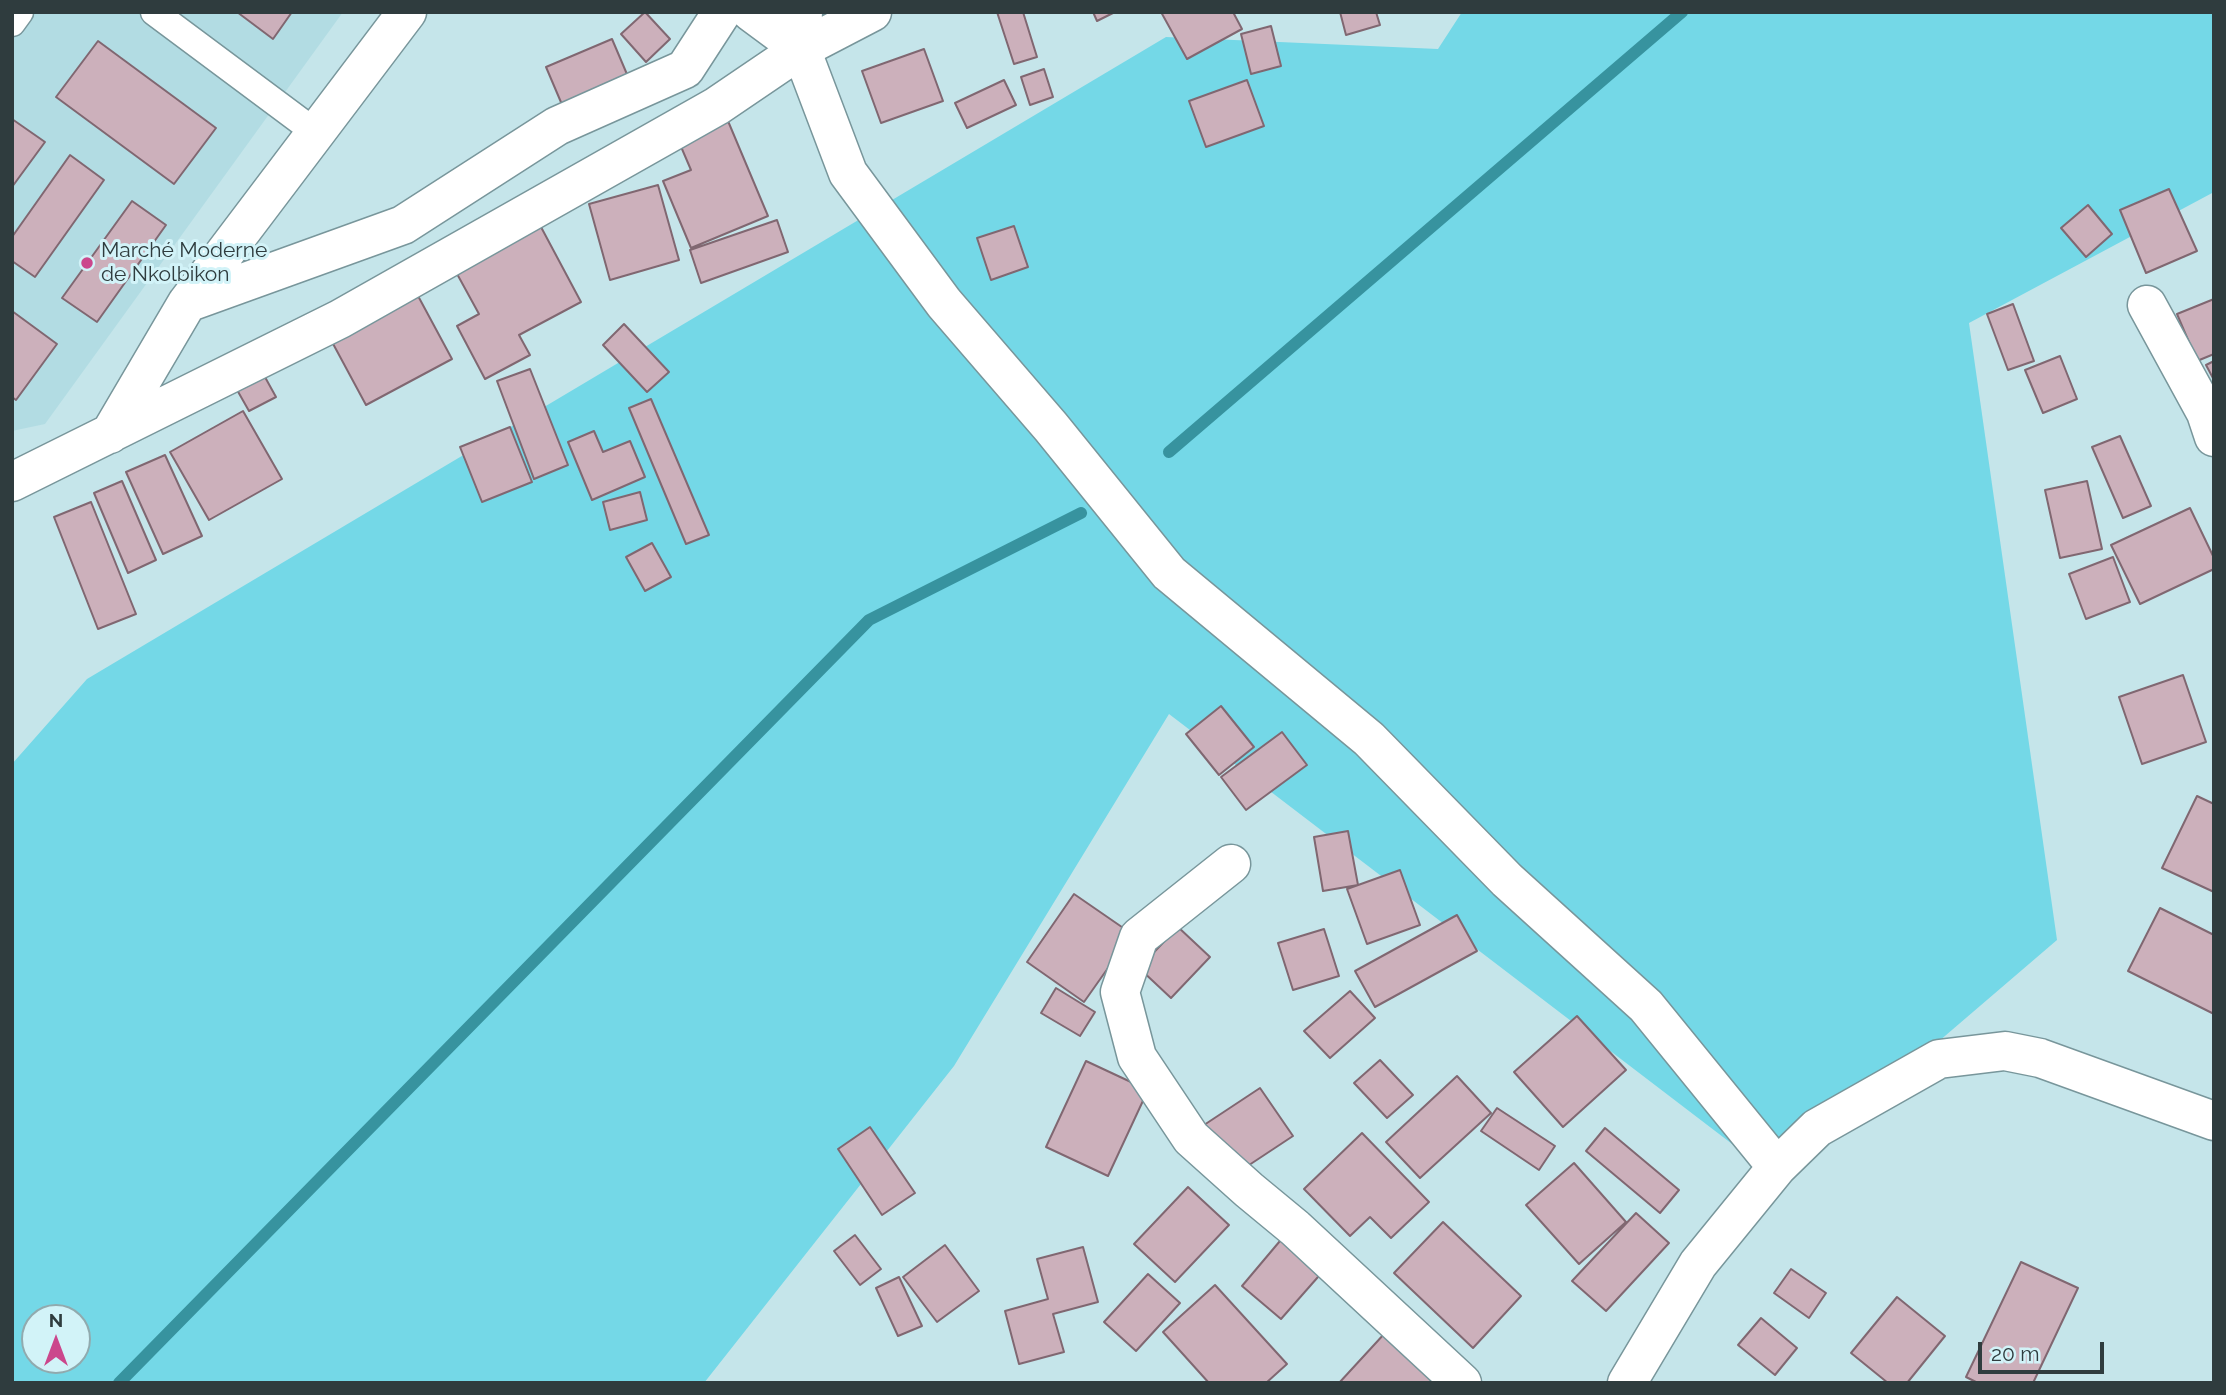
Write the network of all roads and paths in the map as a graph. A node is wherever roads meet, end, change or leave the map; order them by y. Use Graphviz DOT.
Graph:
graph roads {
  1 [pos="20,12"];
  2 [pos="154,12"];
  3 [pos="407,12"];
  4 [pos="722,12"];
  5 [pos="751,12"];
  6 [pos="872,12"];
  7 [pos="12,23"];
  8 [pos="802,31"];
  9 [pos="315,132"];
  10 [pos="187,303"];
  11 [pos="2147,305"];
  12 [pos="110,434"];
  13 [pos="2214,437"];
  14 [pos="12,482"];
  15 [pos="1231,864"];
  16 [pos="2214,1121"];
  17 [pos="1777,1167"];
  18 [pos="1462,1383"];
  19 [pos="1627,1383"];
  1 -- 7 [label="lane"];
  2 -- 9 [label="lane"];
  3 -- 9 [label="street"];
  4 -- 10 [label="street"];
  5 -- 8 [label="street"];
  6 -- 8 [label="street"];
  8 -- 12 [label="street"];
  8 -- 17 [label="street"];
  9 -- 10 [label="street"];
  10 -- 12 [label="street"];
  11 -- 13 [label="street"];
  12 -- 14 [label="street"];
  15 -- 18 [label="street"];
  16 -- 17 [label="street"];
  17 -- 19 [label="street"];
}
